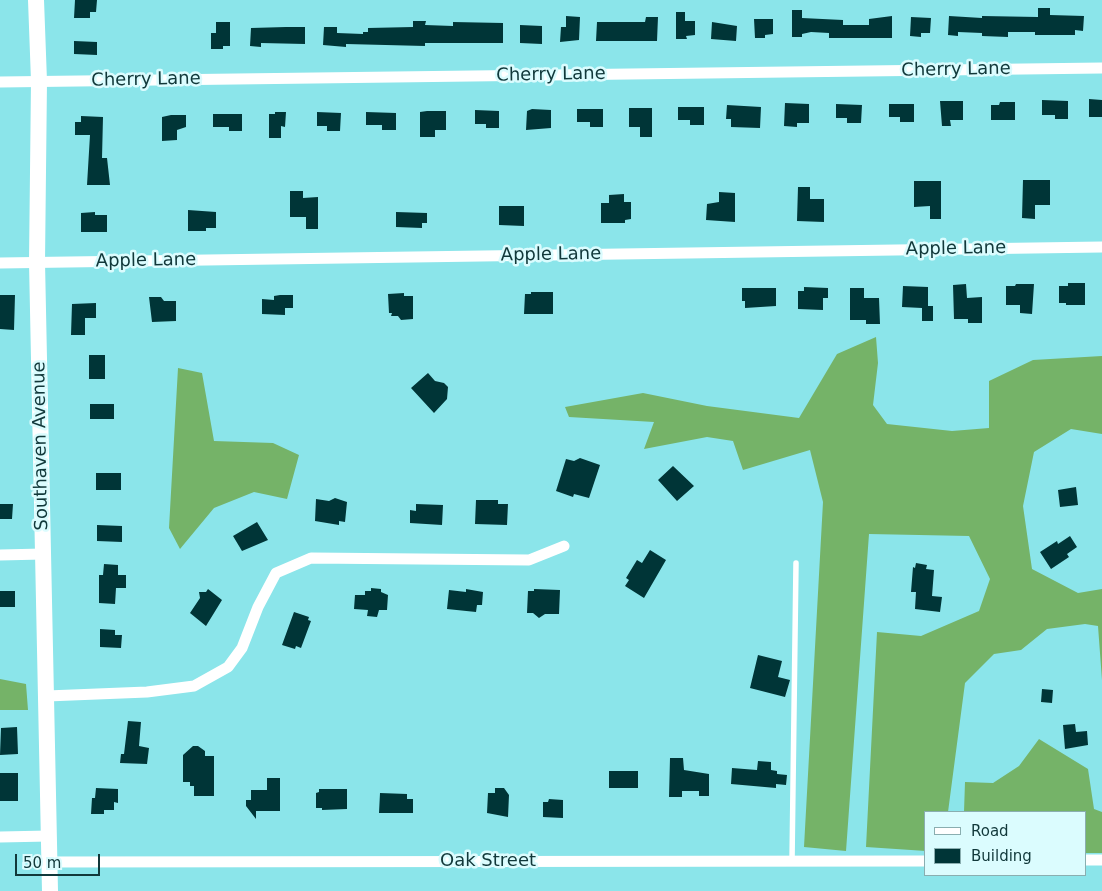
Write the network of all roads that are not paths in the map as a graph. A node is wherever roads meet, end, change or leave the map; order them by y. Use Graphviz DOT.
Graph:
graph roads {
  1 [pos="36,0"];
  2 [pos="1102,68"];
  3 [pos="38,81"];
  4 [pos="0,82"];
  5 [pos="1102,247"];
  6 [pos="37,262"];
  7 [pos="0,263"];
  8 [pos="564,546"];
  9 [pos="43,554"];
  10 [pos="0,555"];
  11 [pos="796,563"];
  12 [pos="47,696"];
  13 [pos="49,836"];
  14 [pos="0,837"];
  15 [pos="924,860"];
  16 [pos="1087,860"];
  17 [pos="1102,860"];
  18 [pos="792,861"];
  19 [pos="50,862"];
  20 [pos="50,891"];
  1 -- 3 [label="street, Southaven Avenue"];
  2 -- 3 [label="street, Cherry Lane"];
  3 -- 4 [label="street, Cherry Lane"];
  3 -- 6 [label="street, Southaven Avenue"];
  5 -- 6 [label="street, Apple Lane"];
  6 -- 7 [label="street, Apple Lane"];
  6 -- 9 [label="street, Southaven Avenue"];
  8 -- 12 [label="street"];
  9 -- 10 [label="street"];
  9 -- 12 [label="street, Southaven Avenue"];
  11 -- 18 [label="lane"];
  12 -- 13 [label="street, Southaven Avenue"];
  13 -- 14 [label="street"];
  13 -- 19 [label="street, Southaven Avenue"];
  15 -- 18 [label="street, Oak Street"];
  16 -- 17 [label="street"];
  18 -- 19 [label="street, Oak Street"];
  19 -- 20 [label="street, Southaven Avenue"];
}
